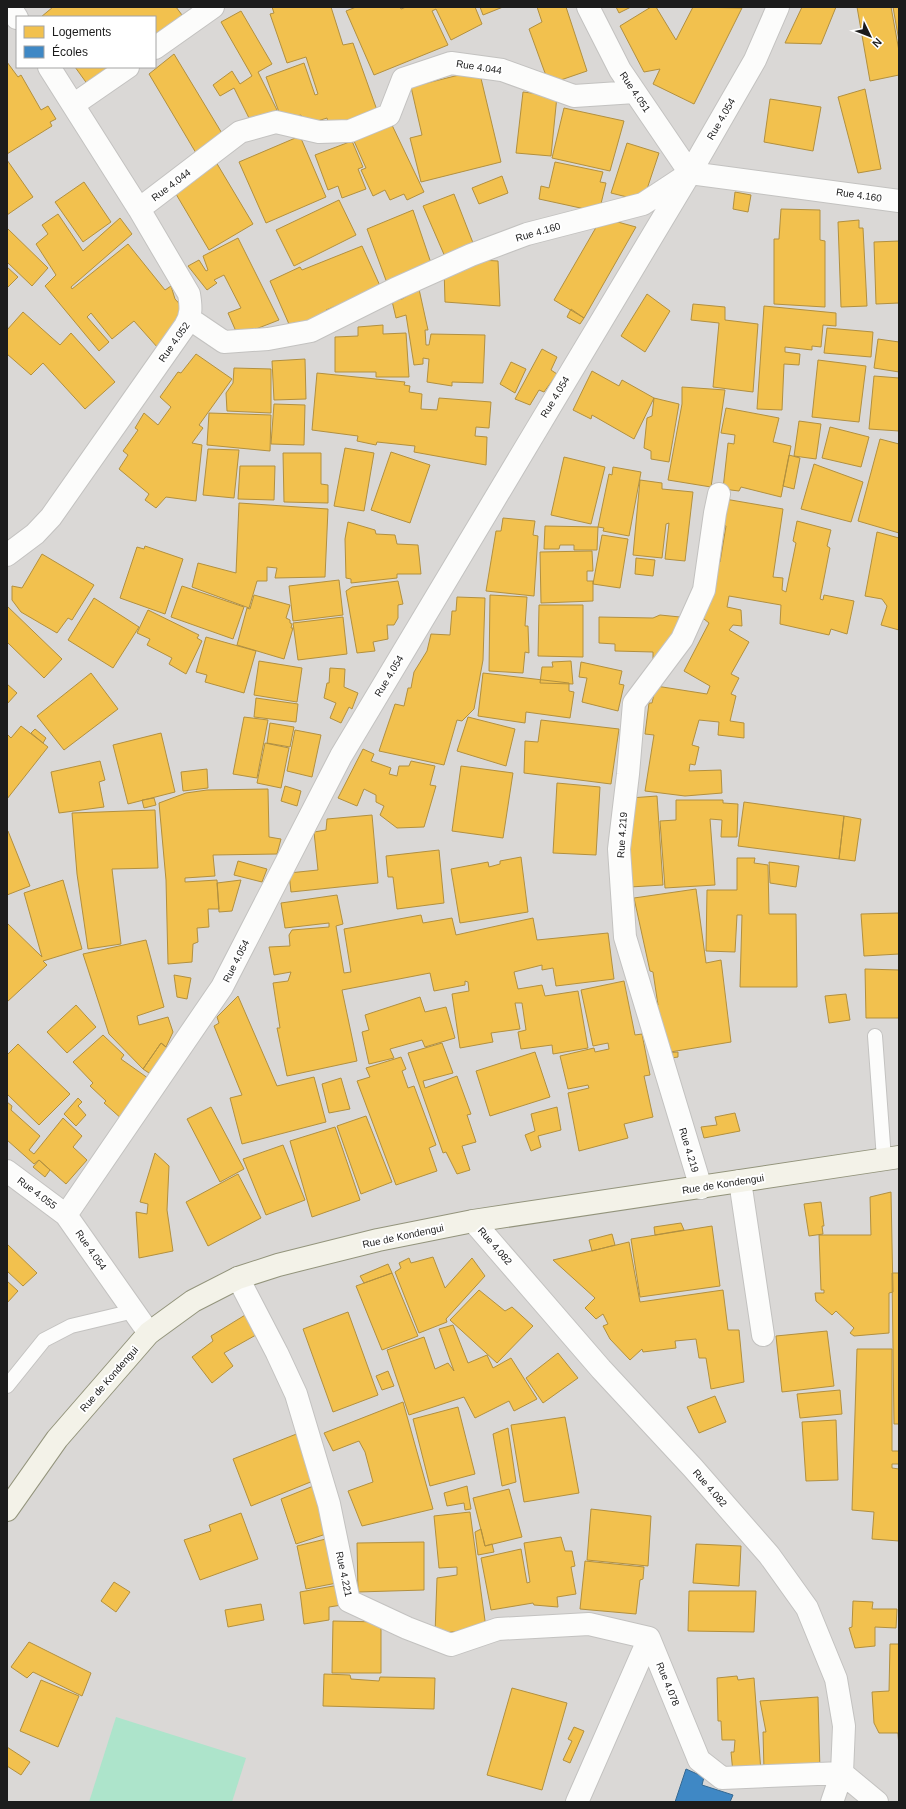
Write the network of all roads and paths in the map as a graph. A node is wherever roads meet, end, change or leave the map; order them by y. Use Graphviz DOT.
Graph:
graph roads {
  1 [pos="10,7"];
  2 [pos="213,7"];
  3 [pos="588,7"];
  4 [pos="778,7"];
  5 [pos="16,16"];
  6 [pos="156,47"];
  7 [pos="50,68"];
  8 [pos="127,68"];
  9 [pos="635,92"];
  10 [pos="73,105"];
  11 [pos="690,173"];
  12 [pos="899,201"];
  13 [pos="139,209"];
  14 [pos="190,319"];
  15 [pos="719,494"];
  16 [pos="7,555"];
  17 [pos="875,1036"];
  18 [pos="892,1158"];
  19 [pos="7,1170"];
  20 [pos="740,1181"];
  21 [pos="701,1188"];
  22 [pos="66,1215"];
  23 [pos="474,1221"];
  24 [pos="238,1278"];
  25 [pos="134,1311"];
  26 [pos="149,1333"];
  27 [pos="763,1335"];
  28 [pos="7,1386"];
  29 [pos="7,1510"];
  30 [pos="649,1638"];
  31 [pos="842,1773"];
  32 [pos="577,1802"];
  33 [pos="832,1802"];
  34 [pos="877,1802"];
  1 -- 5 [label="street"];
  2 -- 6 [label="street"];
  3 -- 9 [label="street, Rue 4.051"];
  4 -- 11 [label="street, Rue 4.054"];
  7 -- 10 [label="street, Rue 4.052"];
  8 -- 10 [label="street"];
  9 -- 11 [label="street, Rue 4.051"];
  9 -- 13 [label="street, Rue 4.044"];
  10 -- 13 [label="street, Rue 4.052"];
  11 -- 12 [label="street, Rue 4.160"];
  11 -- 14 [label="street, Rue 4.160"];
  11 -- 22 [label="street, Rue 4.054"];
  13 -- 14 [label="street, Rue 4.052"];
  14 -- 16 [label="street, Rue 4.052"];
  15 -- 21 [label="street, Rue 4.219"];
  17 -- 18 [label="lane"];
  18 -- 20 [label="main road, Rue de Kondengui"];
  19 -- 22 [label="street, Rue 4.055"];
  20 -- 21 [label="main road, Rue de Kondengui"];
  20 -- 27 [label="street"];
  21 -- 23 [label="main road, Rue de Kondengui"];
  22 -- 25 [label="street, Rue 4.054"];
  23 -- 24 [label="main road, Rue de Kondengui"];
  23 -- 31 [label="street, Rue 4.082"];
  24 -- 26 [label="main road, Rue de Kondengui"];
  24 -- 30 [label="street, Rue 4.221"];
  25 -- 26 [label="street, Rue 4.054"];
  25 -- 28 [label="lane"];
  26 -- 29 [label="main road, Rue de Kondengui"];
  30 -- 31 [label="street, Rue 4.078"];
  30 -- 32 [label="street, Rue 4.078"];
  31 -- 33 [label="street, Rue 4.082"];
  31 -- 34 [label="street"];
}
